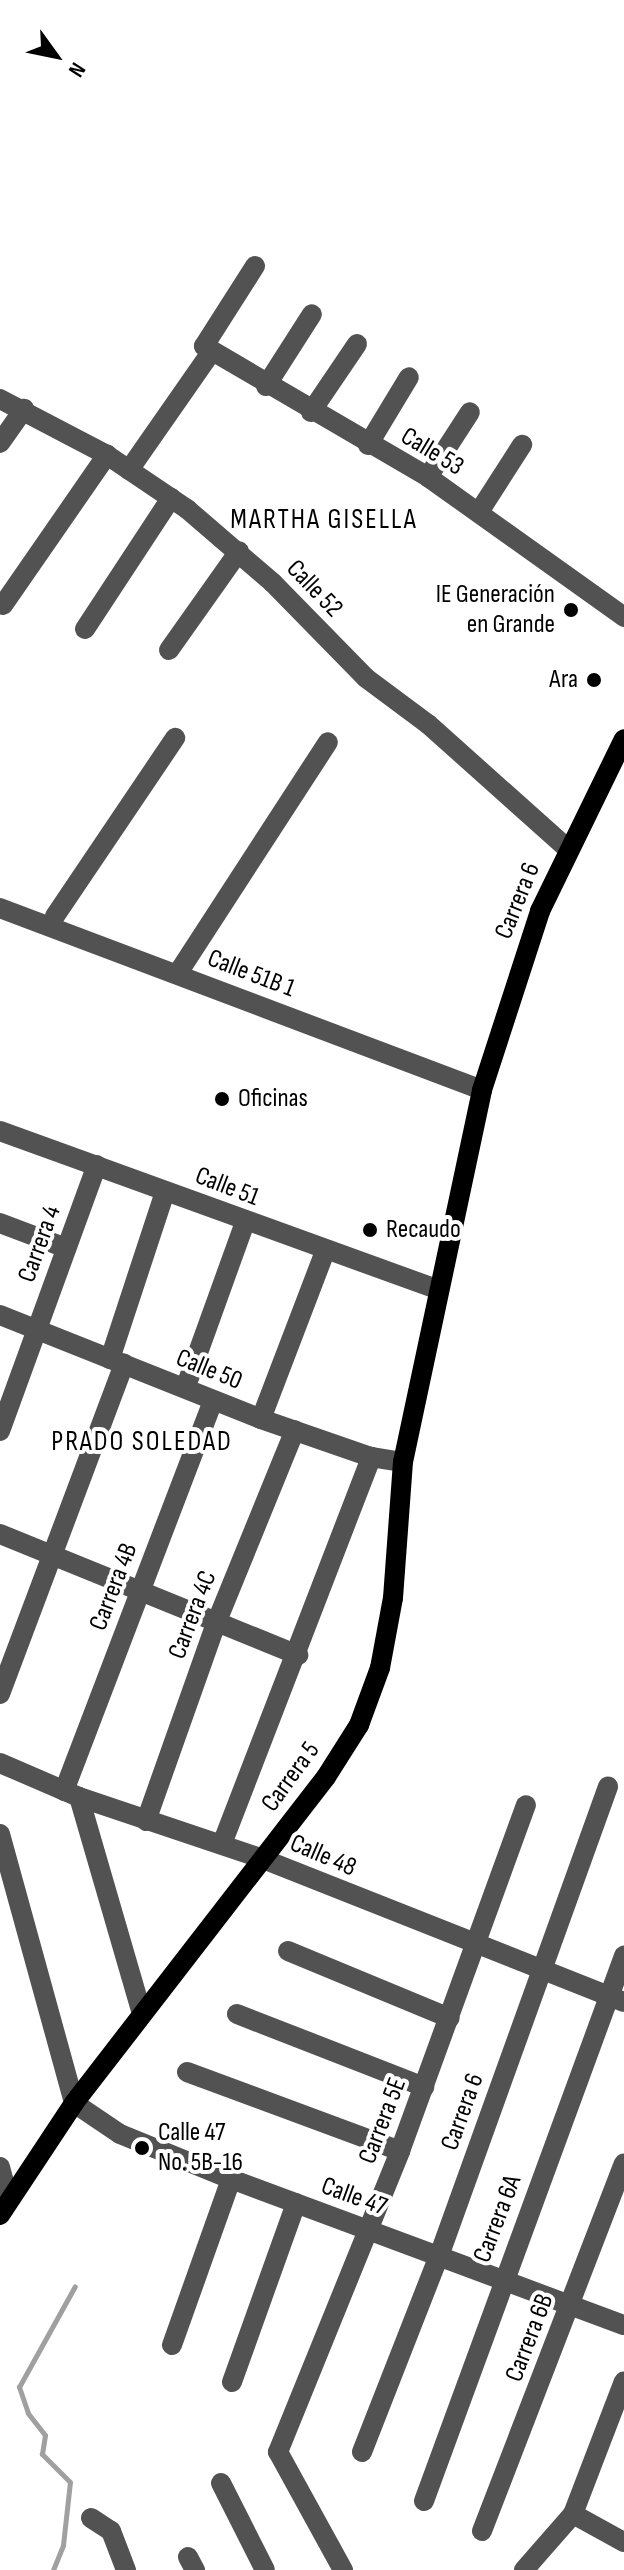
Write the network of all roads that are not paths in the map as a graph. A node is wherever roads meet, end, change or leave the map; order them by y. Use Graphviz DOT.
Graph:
graph roads {
  1 [pos="255,266"];
  2 [pos="312,314"];
  3 [pos="357,344"];
  4 [pos="208,349"];
  5 [pos="409,377"];
  6 [pos="266,386"];
  7 [pos="0,399"];
  8 [pos="24,409"];
  9 [pos="311,412"];
  10 [pos="470,412"];
  11 [pos="0,443"];
  12 [pos="368,445"];
  13 [pos="522,445"];
  14 [pos="107,455"];
  15 [pos="129,470"];
  16 [pos="428,477"];
  17 [pos="171,498"];
  18 [pos="479,512"];
  19 [pos="239,551"];
  20 [pos="3,605"];
  21 [pos="624,617"];
  22 [pos="85,629"];
  23 [pos="169,650"];
  24 [pos="175,738"];
  25 [pos="624,739"];
  26 [pos="328,742"];
  27 [pos="568,849"];
  28 [pos="0,908"];
  29 [pos="55,916"];
  30 [pos="178,973"];
  31 [pos="482,1090"];
  32 [pos="0,1131"];
  33 [pos="97,1165"];
  34 [pos="165,1192"];
  35 [pos="245,1222"];
  36 [pos="0,1223"];
  37 [pos="66,1248"];
  38 [pos="325,1251"];
  39 [pos="436,1289"];
  40 [pos="0,1315"];
  41 [pos="37,1327"];
  42 [pos="117,1362"];
  43 [pos="186,1386"];
  44 [pos="213,1400"];
  45 [pos="261,1419"];
  46 [pos="295,1430"];
  47 [pos="0,1431"];
  48 [pos="371,1457"];
  49 [pos="403,1462"];
  50 [pos="0,1534"];
  51 [pos="52,1555"];
  52 [pos="140,1590"];
  53 [pos="217,1621"];
  54 [pos="298,1655"];
  55 [pos="0,1694"];
  56 [pos="0,1763"];
  57 [pos="608,1787"];
  58 [pos="72,1794"];
  59 [pos="526,1805"];
  60 [pos="146,1821"];
  61 [pos="0,1834"];
  62 [pos="222,1844"];
  63 [pos="263,1859"];
  64 [pos="476,1945"];
  65 [pos="288,1951"];
  66 [pos="624,1956"];
  67 [pos="542,1970"];
  68 [pos="617,1999"];
  69 [pos="141,2010"];
  70 [pos="237,2014"];
  71 [pos="450,2018"];
  72 [pos="187,2072"];
  73 [pos="424,2087"];
  74 [pos="74,2103"];
  75 [pos="400,2151"];
  76 [pos="624,2163"];
  77 [pos="0,2167"];
  78 [pos="231,2179"];
  79 [pos="296,2203"];
  80 [pos="4,2207"];
  81 [pos="367,2230"];
  82 [pos="439,2256"];
  83 [pos="503,2279"];
  84 [pos="571,2305"];
  85 [pos="624,2325"];
  86 [pos="172,2345"];
  87 [pos="624,2381"];
  88 [pos="232,2382"];
  89 [pos="362,2452"];
  90 [pos="221,2483"];
  91 [pos="424,2501"];
  92 [pos="573,2514"];
  93 [pos="91,2518"];
  94 [pos="482,2531"];
  95 [pos="624,2542"];
  96 [pos="126,2570"];
  97 [pos="265,2570"];
  98 [pos="343,2570"];
  99 [pos="524,2570"];
  1 -- 4 [label="street"];
  2 -- 6 [label="street"];
  3 -- 9 [label="street"];
  4 -- 6 [label="street, Calle 53"];
  4 -- 15 [label="street"];
  5 -- 12 [label="street"];
  6 -- 9 [label="street, Calle 53"];
  7 -- 8 [label="street, Calle 52"];
  8 -- 11 [label="street"];
  8 -- 14 [label="street, Calle 52"];
  9 -- 12 [label="street, Calle 53"];
  10 -- 16 [label="street"];
  12 -- 16 [label="street, Calle 53"];
  13 -- 18 [label="street"];
  14 -- 15 [label="street, Calle 52"];
  14 -- 20 [label="street"];
  15 -- 17 [label="street, Calle 52"];
  16 -- 18 [label="street, Calle 53"];
  17 -- 19 [label="street, Calle 52"];
  17 -- 22 [label="street"];
  18 -- 21 [label="street, Calle 53"];
  19 -- 23 [label="street"];
  19 -- 27 [label="street, Calle 52"];
  24 -- 29 [label="street"];
  25 -- 27 [label="main road, Carrera 6"];
  26 -- 30 [label="street"];
  27 -- 31 [label="main road, Carrera 6"];
  28 -- 30 [label="street, Calle 51B 1"];
  30 -- 31 [label="street, Calle 51B 1"];
  31 -- 39 [label="main road, Carrera 6"];
  32 -- 33 [label="street, Calle 51"];
  33 -- 34 [label="street, Calle 51"];
  33 -- 37 [label="street, Carrera 4"];
  34 -- 35 [label="street, Calle 51"];
  34 -- 42 [label="street"];
  35 -- 38 [label="street, Calle 51"];
  35 -- 43 [label="street"];
  36 -- 37 [label="street"];
  37 -- 41 [label="street, Carrera 4"];
  38 -- 39 [label="street, Calle 51"];
  38 -- 45 [label="street"];
  39 -- 49 [label="main road, Carrera 5"];
  40 -- 41 [label="street, Calle 50"];
  41 -- 42 [label="street, Calle 50"];
  41 -- 47 [label="street, Carrera 4"];
  42 -- 43 [label="street, Calle 50"];
  42 -- 51 [label="street"];
  43 -- 44 [label="street, Calle 50"];
  44 -- 45 [label="street, Calle 50"];
  44 -- 52 [label="street, Carrera 4B"];
  45 -- 46 [label="street, Calle 50"];
  46 -- 48 [label="street, Calle 50"];
  46 -- 53 [label="street, Carrera 4C"];
  48 -- 49 [label="street, Calle 50"];
  48 -- 54 [label="street, Carrera 5"];
  49 -- 63 [label="main road, Carrera 5"];
  50 -- 51 [label="street"];
  51 -- 52 [label="street"];
  51 -- 55 [label="street"];
  52 -- 53 [label="street"];
  52 -- 58 [label="street, Carrera 4B"];
  53 -- 54 [label="street"];
  53 -- 60 [label="street, Carrera 4C"];
  54 -- 62 [label="street, Carrera 5"];
  56 -- 58 [label="street, Calle 48"];
  57 -- 67 [label="street, Carrera 6"];
  58 -- 60 [label="street, Calle 48"];
  58 -- 69 [label="street"];
  59 -- 64 [label="street, Carrera 5E"];
  60 -- 62 [label="street, Calle 48"];
  61 -- 74 [label="street"];
  62 -- 63 [label="street, Calle 48"];
  63 -- 64 [label="street, Calle 48"];
  63 -- 69 [label="main road, Carrera 5"];
  64 -- 67 [label="street, Calle 48"];
  64 -- 71 [label="street, Carrera 5E"];
  65 -- 71 [label="street"];
  66 -- 68 [label="street, Carrera 6A"];
  67 -- 68 [label="street, Calle 48"];
  67 -- 82 [label="street, Carrera 6"];
  68 -- 83 [label="street, Carrera 6A"];
  69 -- 74 [label="main road, Carrera 5"];
  70 -- 73 [label="street"];
  71 -- 73 [label="street, Carrera 5E"];
  72 -- 75 [label="street"];
  73 -- 75 [label="street, Carrera 5E"];
  74 -- 78 [label="street, Calle 47"];
  74 -- 80 [label="main road, Carrera 5"];
  75 -- 81 [label="street, Carrera 5E"];
  76 -- 84 [label="street, Carrera 6B"];
  77 -- 80 [label="street"];
  78 -- 79 [label="street, Calle 47"];
  78 -- 86 [label="street"];
  79 -- 81 [label="street, Calle 47"];
  79 -- 88 [label="street"];
  81 -- 82 [label="street, Calle 47"];
  81 -- 98 [label="street, Carrera 5E"];
  82 -- 83 [label="street, Calle 47"];
  82 -- 89 [label="street, Carrera 6"];
  83 -- 84 [label="street, Calle 47"];
  83 -- 91 [label="street, Carrera 6A"];
  84 -- 85 [label="street, Calle 47"];
  84 -- 94 [label="street, Carrera 6B"];
  87 -- 92 [label="street"];
  90 -- 97 [label="street"];
  92 -- 95 [label="street"];
  92 -- 99 [label="street"];
  93 -- 96 [label="street"];
}
